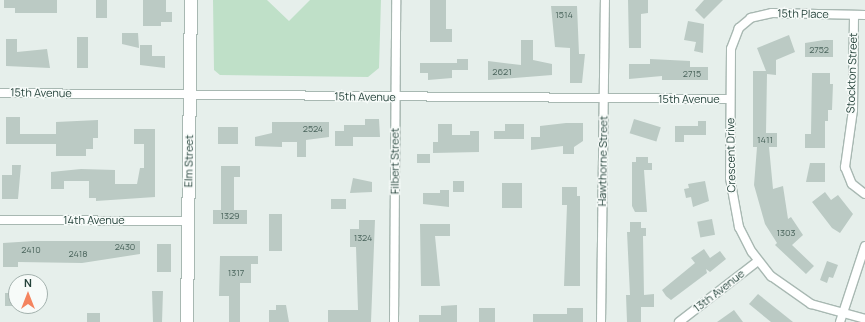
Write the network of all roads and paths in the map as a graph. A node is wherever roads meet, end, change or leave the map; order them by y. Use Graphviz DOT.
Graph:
graph roads {
  1 [pos="191,0"];
  2 [pos="396,0"];
  3 [pos="604,0"];
  4 [pos="854,15"];
  5 [pos="865,15"];
  6 [pos="744,24"];
  7 [pos="0,93"];
  8 [pos="190,95"];
  9 [pos="395,97"];
  10 [pos="730,99"];
  11 [pos="604,100"];
  12 [pos="865,194"];
  13 [pos="0,220"];
  14 [pos="188,221"];
  15 [pos="865,246"];
  16 [pos="758,261"];
  17 [pos="841,319"];
  18 [pos="865,319"];
  19 [pos="187,322"];
  20 [pos="394,322"];
  21 [pos="601,322"];
  22 [pos="679,322"];
  1 -- 8 [label="street, Elm Street"];
  2 -- 9 [label="street, Filbert Street"];
  3 -- 11 [label="street, Hawthorne Street"];
  4 -- 5 [label="street, 15th Place"];
  4 -- 6 [label="street, 15th Place"];
  4 -- 12 [label="street, Stockton Street"];
  6 -- 10 [label="street, Crescent Drive"];
  7 -- 8 [label="street, 15th Avenue"];
  8 -- 9 [label="street, 15th Avenue"];
  8 -- 14 [label="street, Elm Street"];
  9 -- 11 [label="street, 15th Avenue"];
  9 -- 20 [label="street, Filbert Street"];
  10 -- 11 [label="street, 15th Avenue"];
  10 -- 16 [label="street, Crescent Drive"];
  11 -- 21 [label="street, Hawthorne Street"];
  13 -- 14 [label="street, 14th Avenue"];
  14 -- 19 [label="street, Elm Street"];
  15 -- 17 [label="street"];
  16 -- 17 [label="street, Crescent Drive"];
  16 -- 22 [label="street, 13th Avenue"];
  17 -- 18 [label="street, Crescent Drive"];
}
